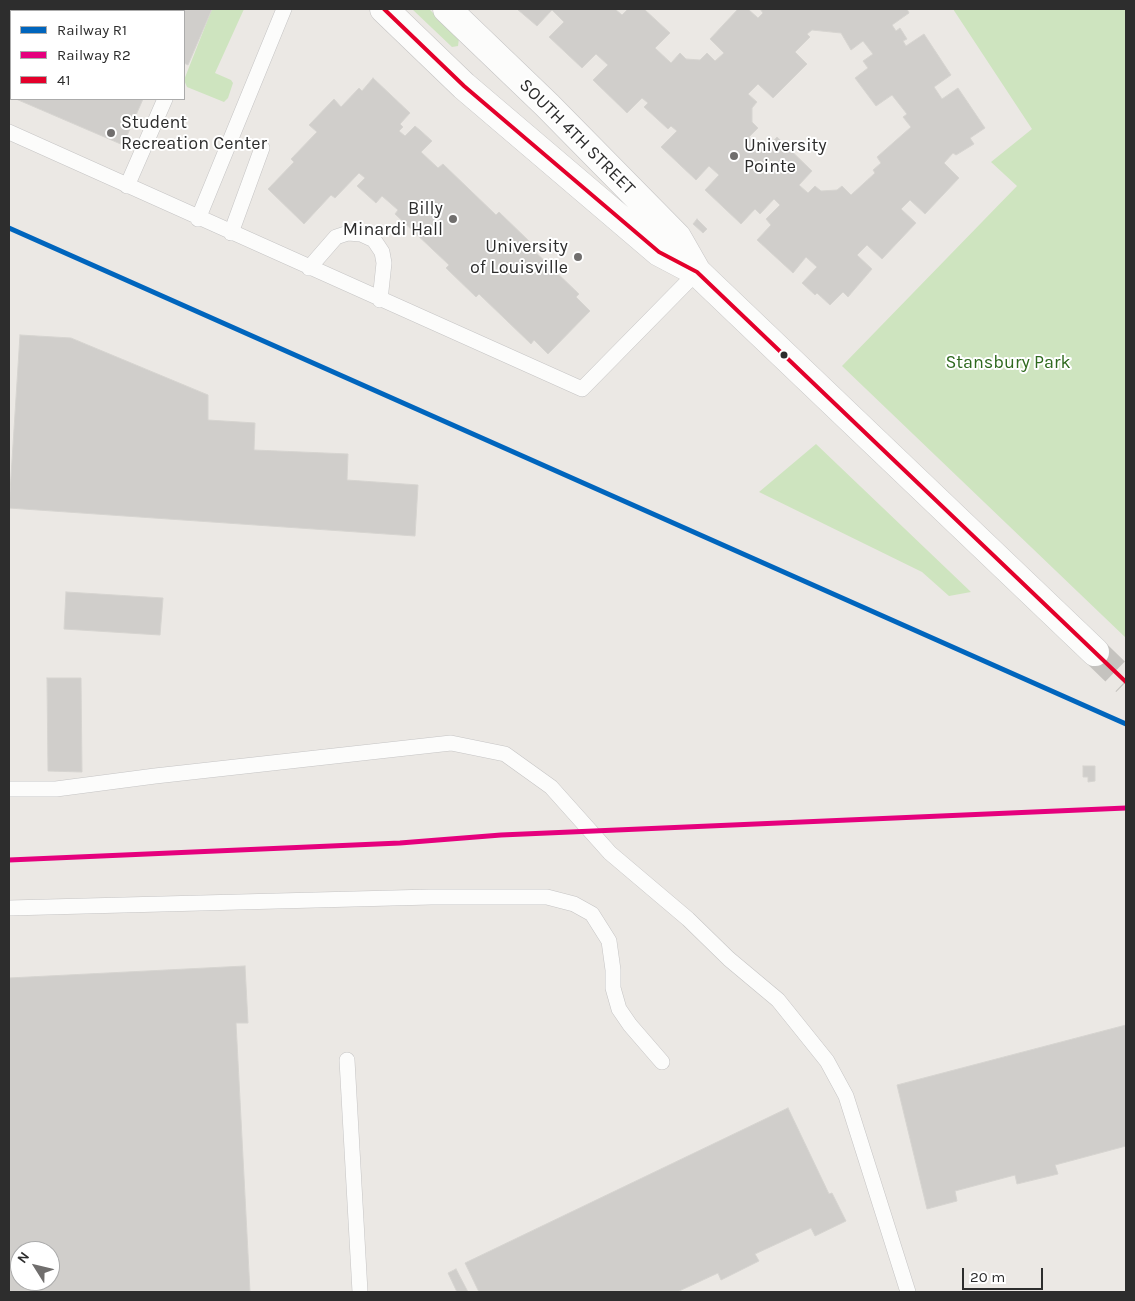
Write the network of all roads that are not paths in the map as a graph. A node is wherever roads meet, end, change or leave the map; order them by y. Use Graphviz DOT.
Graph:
graph roads {
  1 [pos="284,9"];
  2 [pos="384,9"];
  3 [pos="447,9"];
  4 [pos="165,100"];
  5 [pos="9,132"];
  6 [pos="262,148"];
  7 [pos="127,186"];
  8 [pos="198,219"];
  9 [pos="231,233"];
  10 [pos="308,268"];
  11 [pos="697,272"];
  12 [pos="380,300"];
  13 [pos="1095,652"];
  14 [pos="9,789"];
  15 [pos="9,908"];
  16 [pos="347,1060"];
  17 [pos="662,1062"];
  18 [pos="360,1292"];
  19 [pos="908,1292"];
  1 -- 8 [label="lane"];
  2 -- 11 [label="main road, SOUTH 4TH STREET"];
  3 -- 11 [label="main road, SOUTH 4TH STREET"];
  4 -- 7 [label="lane"];
  5 -- 7 [label="lane"];
  6 -- 9 [label="lane"];
  7 -- 8 [label="lane"];
  8 -- 9 [label="lane"];
  9 -- 10 [label="lane"];
  10 -- 12 [label="lane"];
  10 -- 12 [label="lane"];
  11 -- 12 [label="lane"];
  11 -- 13 [label="main road, SOUTH 4TH STREET"];
  14 -- 19 [label="lane"];
  15 -- 17 [label="lane"];
  16 -- 18 [label="lane"];
}
